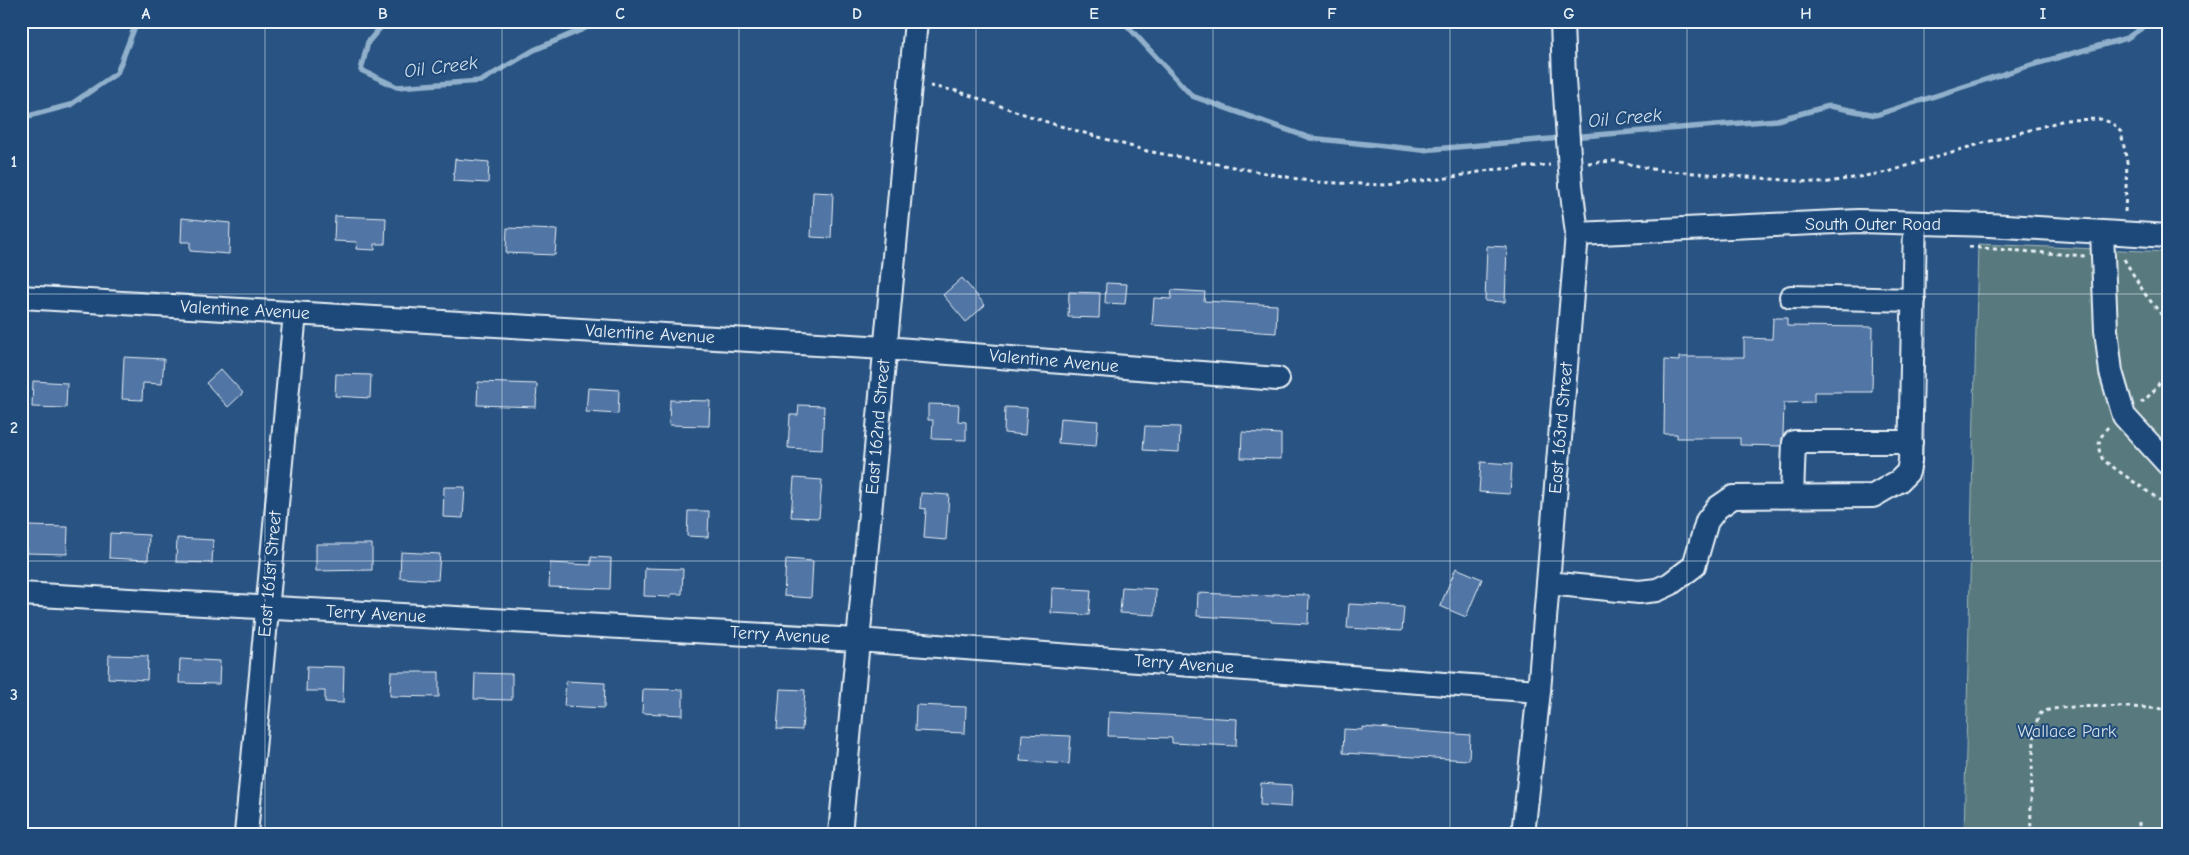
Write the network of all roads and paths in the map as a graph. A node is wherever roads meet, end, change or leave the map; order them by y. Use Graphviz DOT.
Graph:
graph roads {
  1 [pos="916,21"];
  2 [pos="1562,21"];
  3 [pos="1915,223"];
  4 [pos="2102,232"];
  5 [pos="1577,234"];
  6 [pos="2168,236"];
  7 [pos="1968,246"];
  8 [pos="2087,256"];
  9 [pos="2124,259"];
  10 [pos="21,297"];
  11 [pos="1791,297"];
  12 [pos="1914,300"];
  13 [pos="295,313"];
  14 [pos="2168,323"];
  15 [pos="885,348"];
  16 [pos="1278,379"];
  17 [pos="1911,442"];
  18 [pos="2168,464"];
  19 [pos="1792,496"];
  20 [pos="1548,583"];
  21 [pos="21,594"];
  22 [pos="267,608"];
  23 [pos="858,640"];
  24 [pos="1539,691"];
  25 [pos="2168,709"];
  26 [pos="2139,820"];
  27 [pos="246,834"];
  28 [pos="840,834"];
  29 [pos="1523,834"];
  30 [pos="2031,834"];
  31 [pos="2139,834"];
  1 -- 15 [label="street, East 162nd Street"];
  2 -- 5 [label="street, East 163rd Street, bridge"];
  3 -- 4 [label="street, South Outer Road"];
  3 -- 5 [label="street, South Outer Road"];
  3 -- 12 [label="street"];
  4 -- 6 [label="street, South Outer Road"];
  4 -- 18 [label="street"];
  5 -- 20 [label="street, East 163rd Street"];
  7 -- 8 [label="path"];
  9 -- 14 [label="path"];
  10 -- 13 [label="street, Valentine Avenue"];
  11 -- 12 [label="street"];
  12 -- 17 [label="street"];
  13 -- 15 [label="street, Valentine Avenue"];
  13 -- 22 [label="street, East 161st Street"];
  15 -- 16 [label="street, Valentine Avenue"];
  15 -- 23 [label="street, East 162nd Street"];
  17 -- 19 [label="street"];
  17 -- 19 [label="street"];
  19 -- 20 [label="street"];
  20 -- 24 [label="street, East 163rd Street"];
  21 -- 22 [label="street, Terry Avenue"];
  22 -- 23 [label="street, Terry Avenue"];
  22 -- 27 [label="street, East 161st Street"];
  23 -- 24 [label="street, Terry Avenue"];
  23 -- 28 [label="street, East 162nd Street"];
  24 -- 29 [label="street, East 163rd Street"];
  25 -- 30 [label="path"];
  26 -- 31 [label="path"];
}
